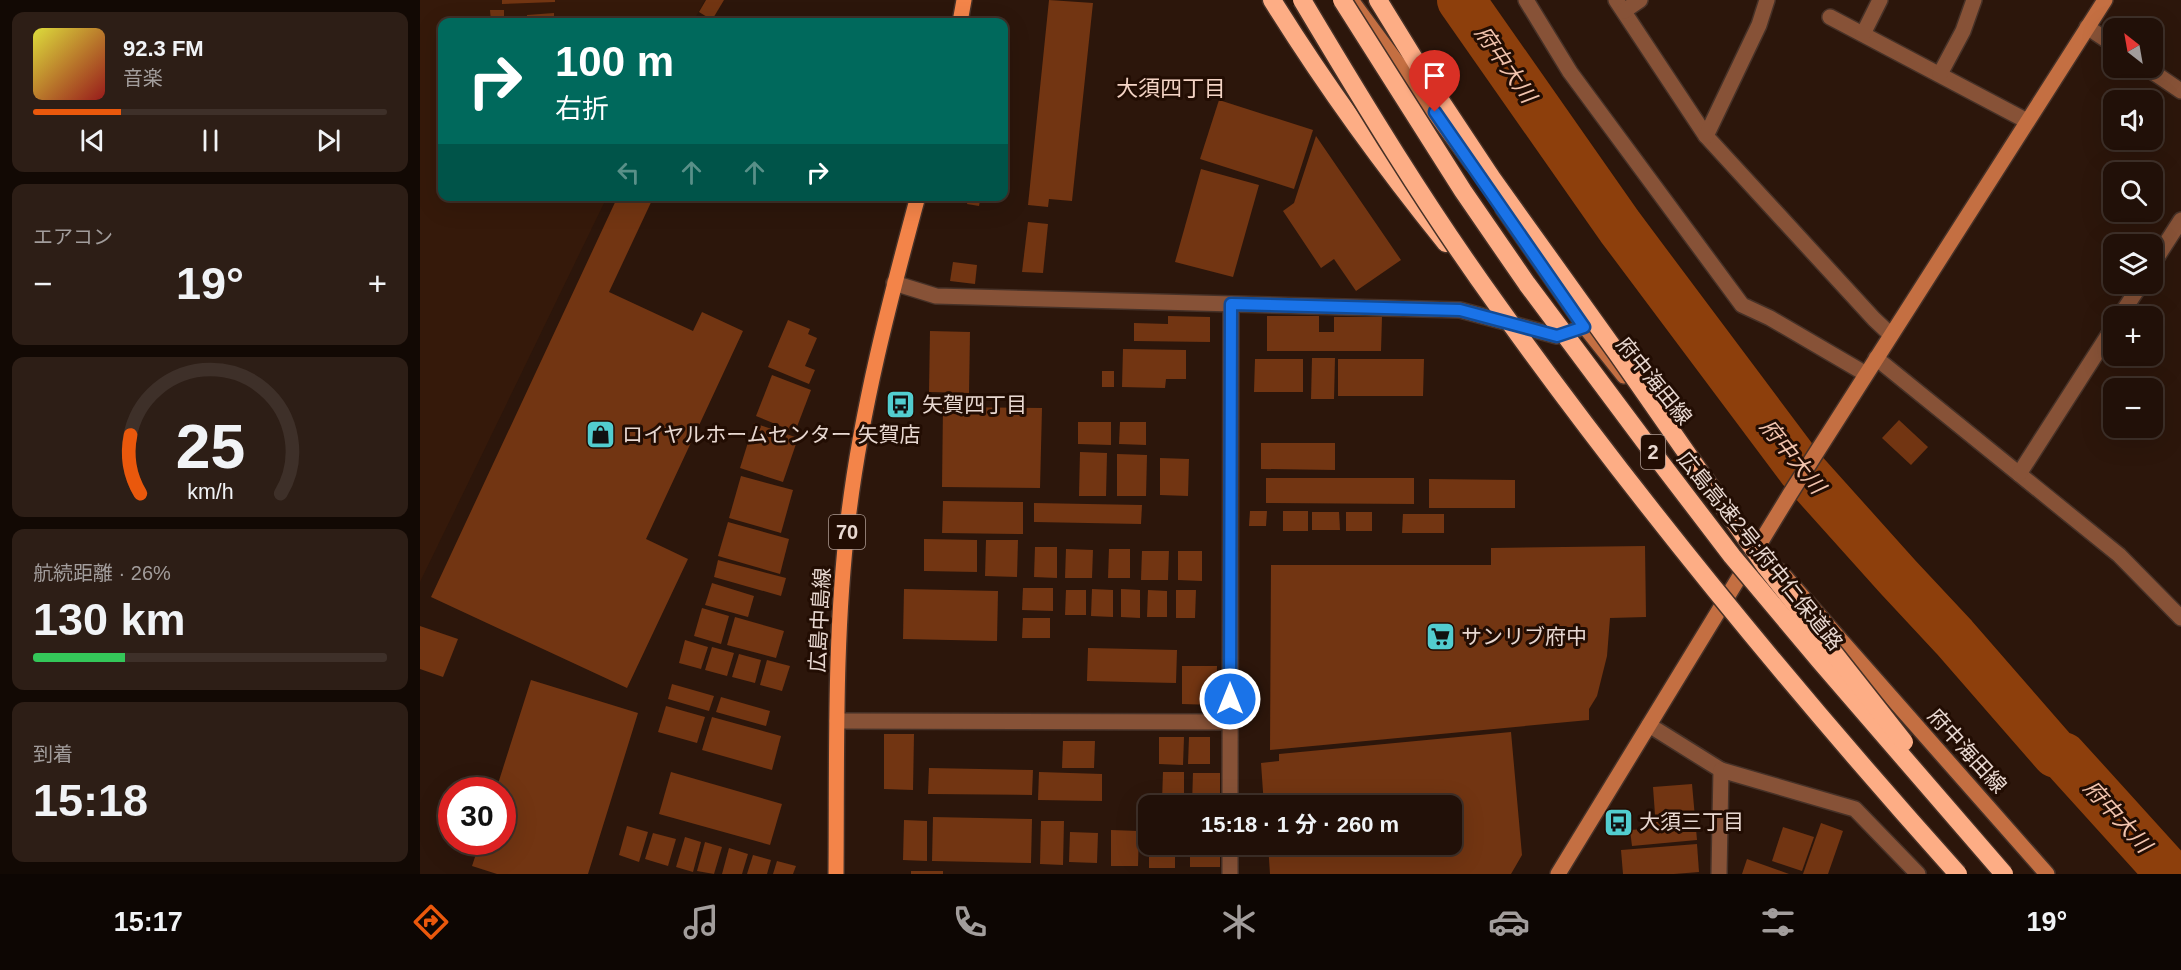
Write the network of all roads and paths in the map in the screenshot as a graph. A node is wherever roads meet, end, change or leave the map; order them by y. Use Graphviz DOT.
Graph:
graph roads {
  1 [pos="964,0"];
  2 [pos="1272,0"];
  3 [pos="1302,0"];
  4 [pos="1342,0"];
  5 [pos="1351,0"];
  6 [pos="1378,0"];
  7 [pos="1526,0"];
  8 [pos="1640,0"];
  9 [pos="1767,0"];
  10 [pos="1880,0"];
  11 [pos="1974,0"];
  12 [pos="2105,0"];
  13 [pos="1620,6"];
  14 [pos="1830,16"];
  15 [pos="961,18"];
  16 [pos="2087,27"];
  17 [pos="1863,34"];
  18 [pos="2103,38"];
  19 [pos="1940,74"];
  20 [pos="2162,78"];
  21 [pos="2181,91"];
  22 [pos="2027,121"];
  23 [pos="1706,136"];
  24 [pos="917,201"];
  25 [pos="2181,220"];
  26 [pos="2163,248"];
  27 [pos="894,283"];
  28 [pos="1231,304"];
  29 [pos="1497,304"];
  30 [pos="1584,327"];
  31 [pos="1891,335"];
  32 [pos="2103,343"];
  33 [pos="1876,358"];
  34 [pos="1866,374"];
  35 [pos="2019,474"];
  36 [pos="1759,545"];
  37 [pos="2181,618"];
  38 [pos="837,721"];
  39 [pos="1230,723"];
  40 [pos="1649,725"];
  41 [pos="1721,770"];
  42 [pos="1230,795"];
  43 [pos="1230,855"];
  44 [pos="836,874"];
  45 [pos="1230,874"];
  46 [pos="1558,874"];
  47 [pos="1719,874"];
  48 [pos="1918,874"];
  49 [pos="1958,874"];
  50 [pos="2004,874"];
  51 [pos="2013,874"];
  52 [pos="2047,874"];
  1 -- 15 [label="main road"];
  2 -- 29 [label="highway, bridge"];
  3 -- 29 [label="highway, 2, bridge"];
  4 -- 50 [label="highway, 広島高速2号;府中仁保道路 / 2, bridge"];
  5 -- 30 [label="main road, 府中海田線"];
  6 -- 51 [label="highway, bridge"];
  7 -- 34 [label="street"];
  8 -- 13 [label="street"];
  9 -- 23 [label="street"];
  10 -- 17 [label="street"];
  11 -- 19 [label="street"];
  12 -- 16 [label="main road"];
  13 -- 23 [label="street"];
  14 -- 17 [label="street"];
  16 -- 18 [label="street"];
  16 -- 22 [label="main road"];
  17 -- 19 [label="street"];
  19 -- 22 [label="street"];
  20 -- 21 [label="street"];
  22 -- 31 [label="main road"];
  23 -- 31 [label="street"];
  24 -- 27 [label="main road, 広島中島線 / 70"];
  25 -- 26 [label="street"];
  27 -- 28 [label="street"];
  27 -- 38 [label="main road, 広島中島線 / 70"];
  28 -- 30 [label="street"];
  28 -- 39 [label="street"];
  29 -- 49 [label="highway, 2, bridge"];
  30 -- 36 [label="main road, 府中海田線"];
  31 -- 33 [label="main road"];
  32 -- 35 [label="street"];
  33 -- 34 [label="main road"];
  33 -- 35 [label="street"];
  34 -- 36 [label="main road"];
  35 -- 37 [label="street"];
  36 -- 40 [label="main road"];
  36 -- 52 [label="main road, 府中海田線"];
  38 -- 39 [label="street"];
  38 -- 44 [label="main road, 広島中島線 / 70"];
  39 -- 42 [label="street"];
  40 -- 41 [label="street"];
  40 -- 46 [label="main road"];
  41 -- 47 [label="street"];
  41 -- 48 [label="street"];
  43 -- 45 [label="street"];
}
